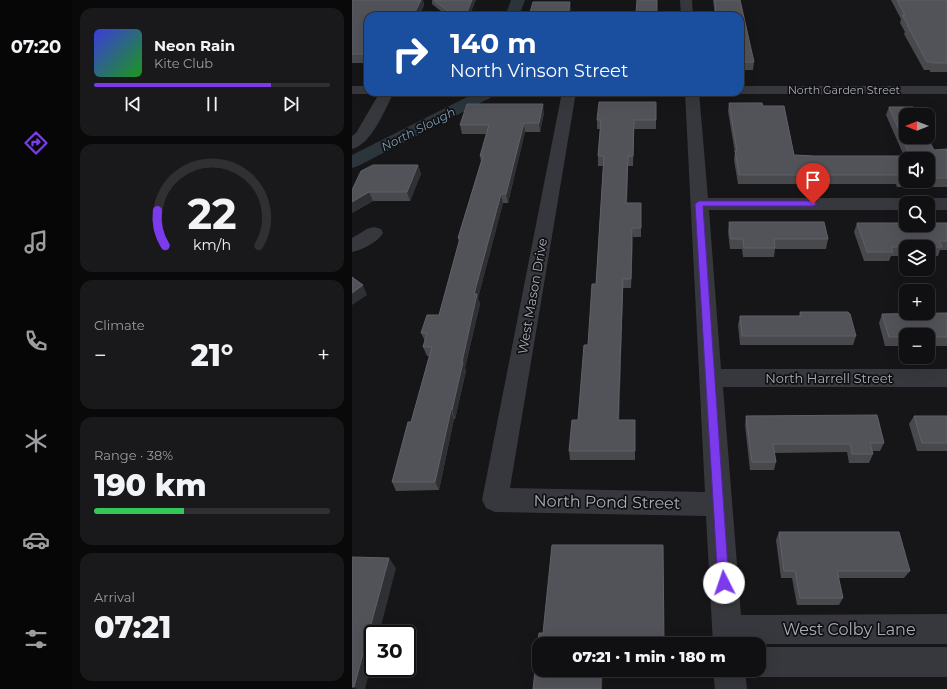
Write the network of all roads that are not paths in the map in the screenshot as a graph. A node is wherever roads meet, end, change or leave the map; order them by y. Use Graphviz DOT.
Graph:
graph roads {
  1 [pos="686,0"];
  2 [pos="687,12"];
  3 [pos="352,90"];
  4 [pos="364,90"];
  5 [pos="744,90"];
  6 [pos="947,90"];
  7 [pos="385,96"];
  8 [pos="568,96"];
  9 [pos="692,96"];
  10 [pos="352,144"];
  11 [pos="699,204"];
  12 [pos="899,204"];
  13 [pos="935,204"];
  14 [pos="947,204"];
  15 [pos="374,233"];
  16 [pos="352,246"];
  17 [pos="710,378"];
  18 [pos="947,378"];
  19 [pos="495,500"];
  20 [pos="718,504"];
  21 [pos="947,629"];
  22 [pos="727,637"];
  23 [pos="766,662"];
  24 [pos="947,662"];
  25 [pos="729,677"];
  26 [pos="730,689"];
  1 -- 2 [label="street"];
  3 -- 4 [label="street"];
  5 -- 6 [label="street, North Garden Street"];
  7 -- 10 [label="street"];
  8 -- 19 [label="street, West Mason Drive"];
  9 -- 11 [label="street"];
  11 -- 12 [label="street"];
  11 -- 17 [label="street"];
  13 -- 14 [label="street"];
  15 -- 16 [label="street"];
  17 -- 18 [label="street, North Harrell Street"];
  17 -- 20 [label="street"];
  19 -- 20 [label="street, North Pond Street"];
  20 -- 22 [label="street"];
  21 -- 22 [label="street, West Colby Lane"];
  23 -- 24 [label="street"];
  25 -- 26 [label="street"];
}
